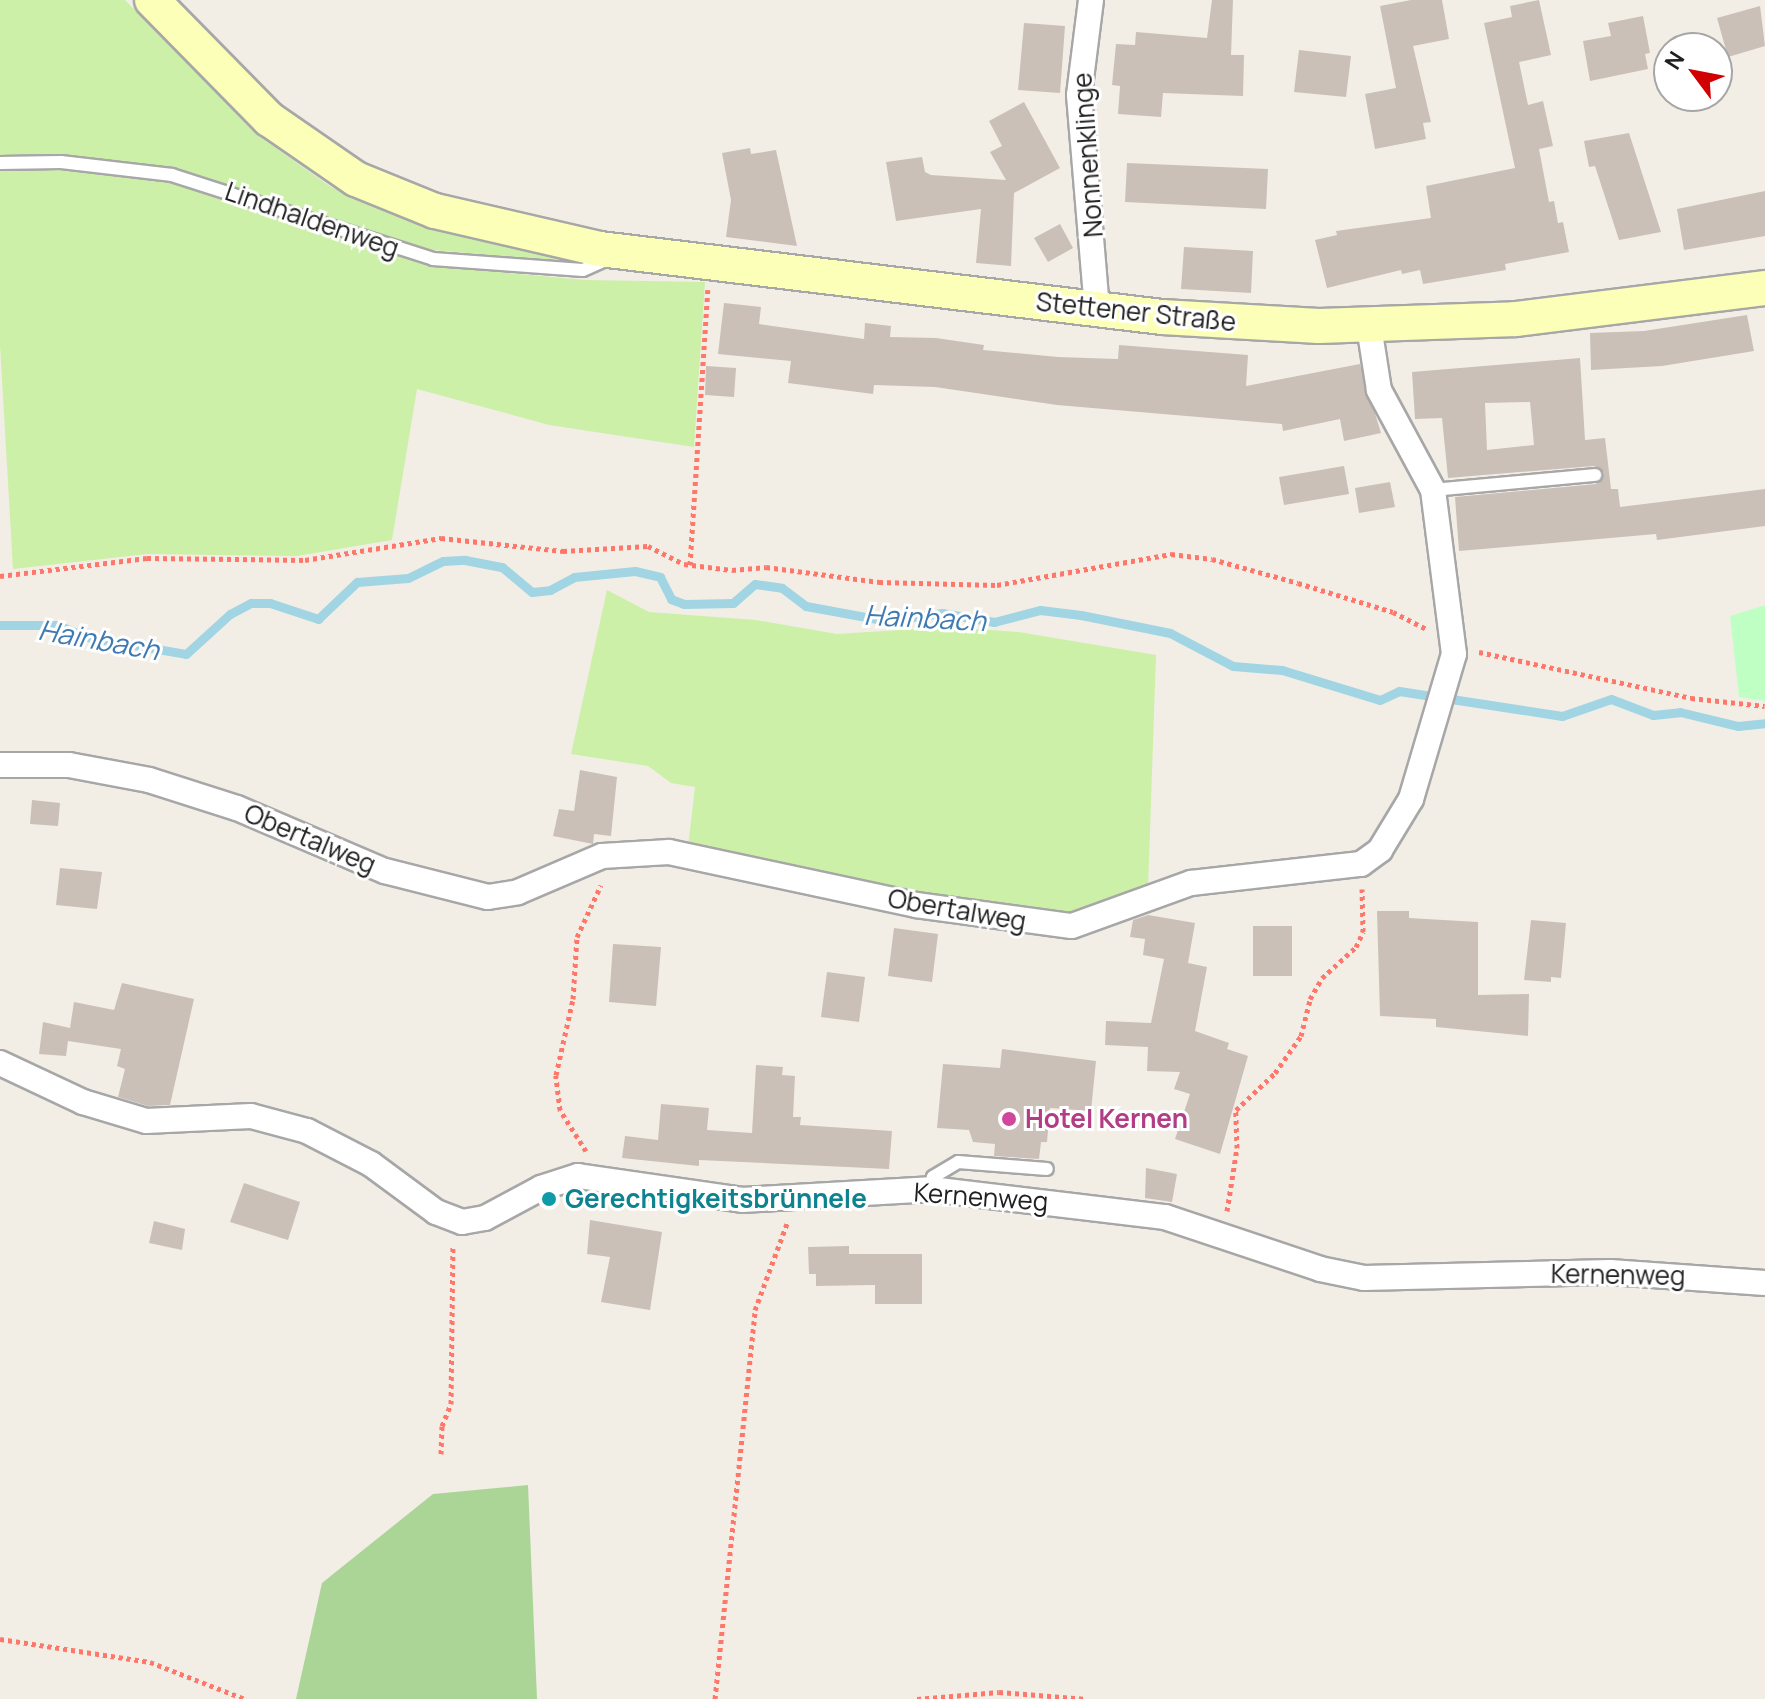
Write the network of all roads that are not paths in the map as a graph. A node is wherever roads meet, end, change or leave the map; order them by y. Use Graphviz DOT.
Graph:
graph roads {
  1 [pos="152,0"];
  2 [pos="1091,0"];
  3 [pos="0,163"];
  4 [pos="619,251"];
  5 [pos="1765,288"];
  6 [pos="1097,310"];
  7 [pos="1369,326"];
  8 [pos="1595,475"];
  9 [pos="1433,490"];
  10 [pos="0,765"];
  11 [pos="0,1063"];
  12 [pos="1047,1169"];
  13 [pos="930,1189"];
  14 [pos="1765,1283"];
  1 -- 4 [label="main road, Stettener Straße"];
  2 -- 6 [label="street, Nonnenklinge"];
  3 -- 4 [label="lane, Lindhaldenweg"];
  4 -- 6 [label="main road, Stettener Straße"];
  5 -- 7 [label="main road, Stettener Straße"];
  6 -- 7 [label="main road, Stettener Straße"];
  7 -- 9 [label="street"];
  8 -- 9 [label="lane"];
  9 -- 10 [label="street, Obertalweg"];
  11 -- 13 [label="street, Kernenweg"];
  12 -- 13 [label="lane"];
  13 -- 14 [label="street, Kernenweg"];
}
